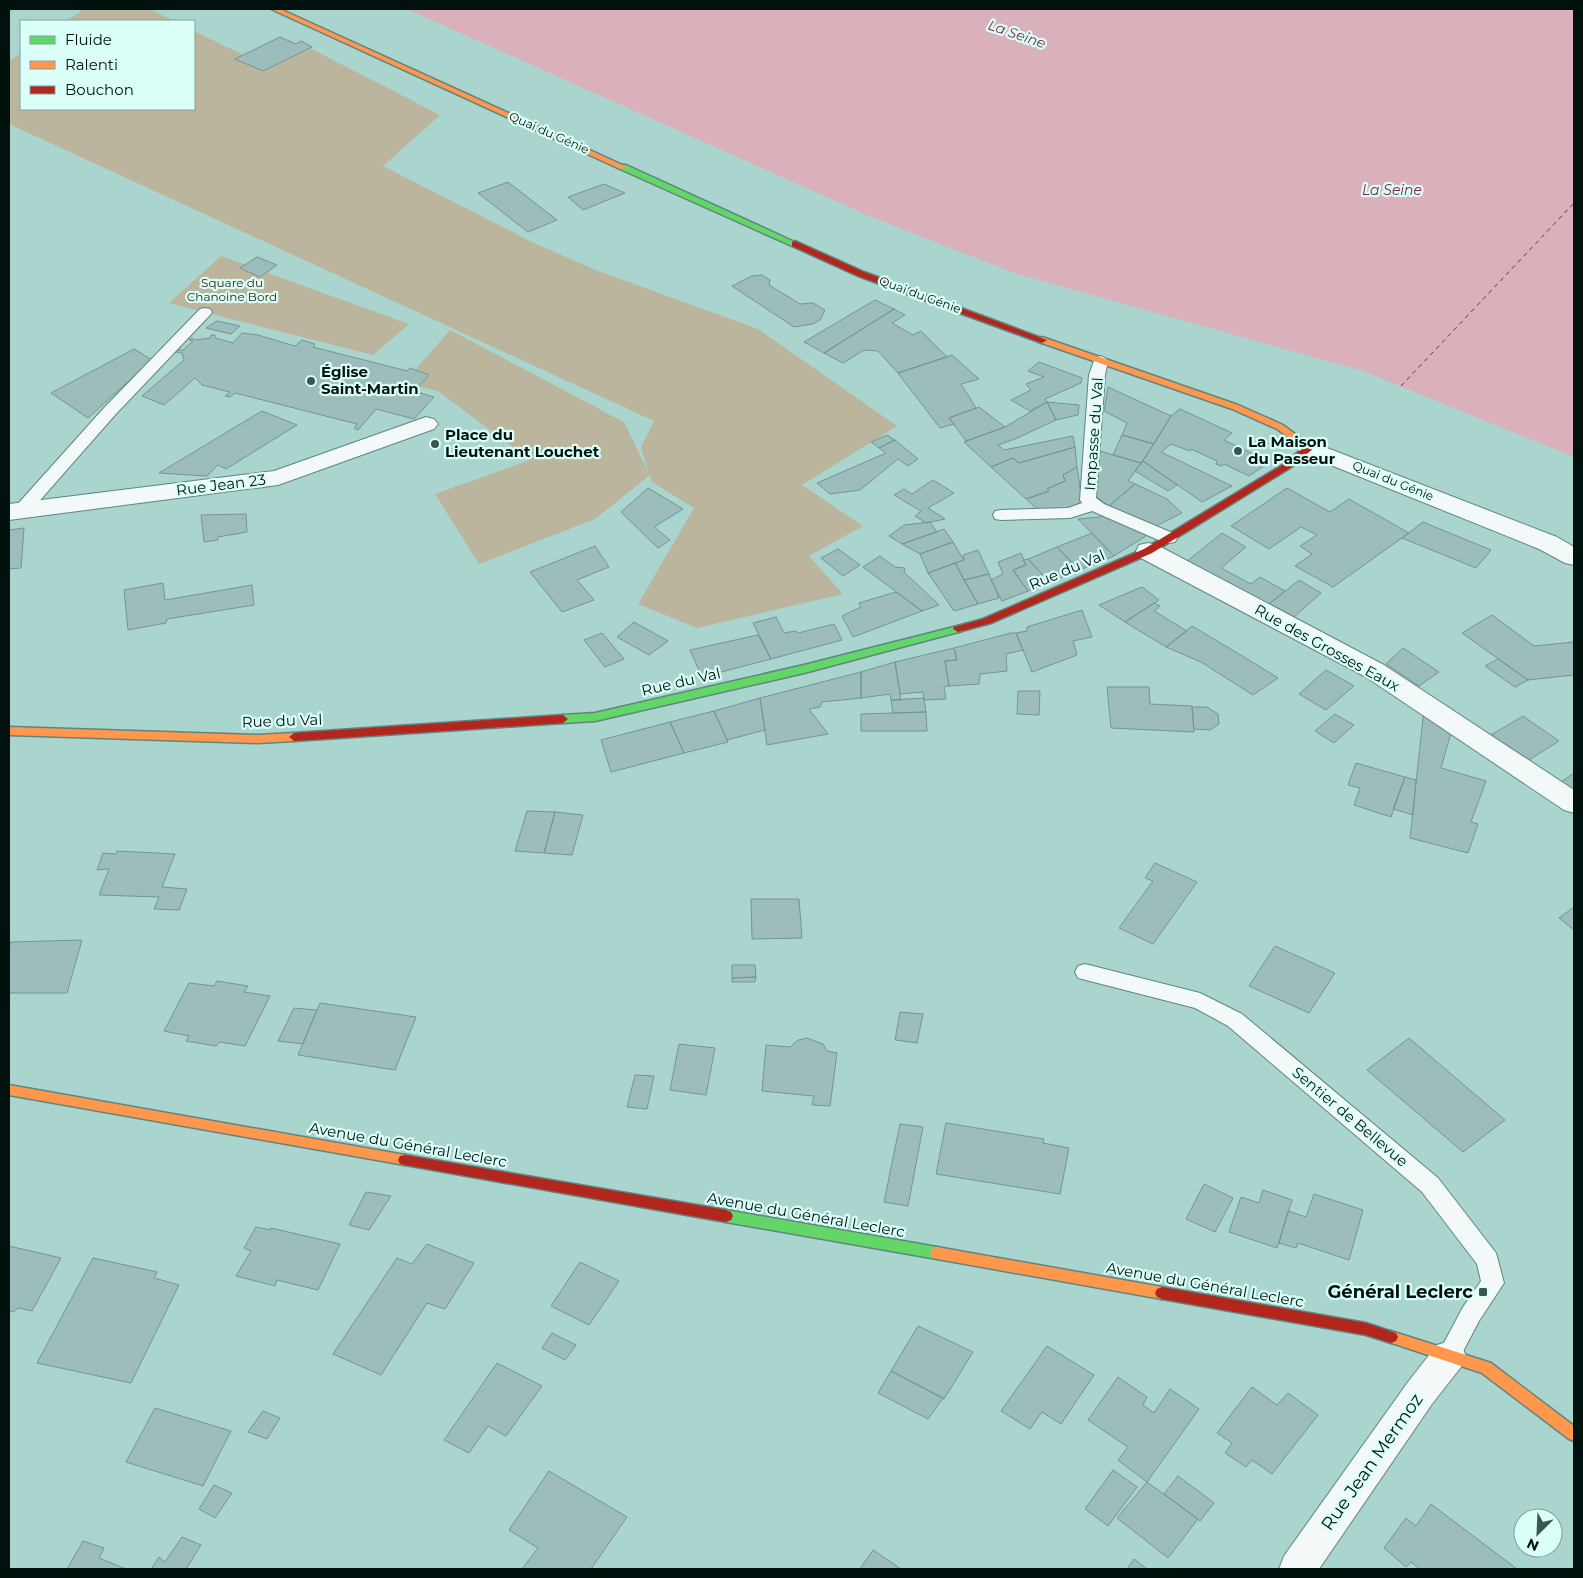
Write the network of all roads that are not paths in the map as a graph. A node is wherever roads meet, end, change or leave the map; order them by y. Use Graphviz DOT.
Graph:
graph roads {
  1 [pos="275,9"];
  2 [pos="205,312"];
  3 [pos="1100,361"];
  4 [pos="426,424"];
  5 [pos="1309,448"];
  6 [pos="1093,505"];
  7 [pos="16,511"];
  8 [pos="1001,516"];
  9 [pos="1159,544"];
  10 [pos="1574,557"];
  11 [pos="9,731"];
  12 [pos="1574,803"];
  13 [pos="1085,972"];
  14 [pos="9,1090"];
  15 [pos="1449,1356"];
  16 [pos="1574,1434"];
  17 [pos="1297,1569"];
  1 -- 3 [label="street, Quai du Génie"];
  2 -- 7 [label="lane"];
  3 -- 5 [label="street, Quai du Génie"];
  3 -- 6 [label="lane, Impasse du Val"];
  4 -- 7 [label="street, Rue Jean 23"];
  5 -- 9 [label="street, Rue du Val"];
  5 -- 10 [label="street, Quai du Génie"];
  6 -- 8 [label="lane, Impasse du Val"];
  6 -- 9 [label="lane, Impasse du Val"];
  9 -- 11 [label="street, Rue du Val"];
  9 -- 12 [label="street, Rue des Grosses Eaux"];
  13 -- 15 [label="lane, Sentier de Bellevue"];
  14 -- 15 [label="street, Avenue du Général Leclerc"];
  15 -- 16 [label="street, Avenue du Général Leclerc"];
  15 -- 17 [label="street, Rue Jean Mermoz"];
}
